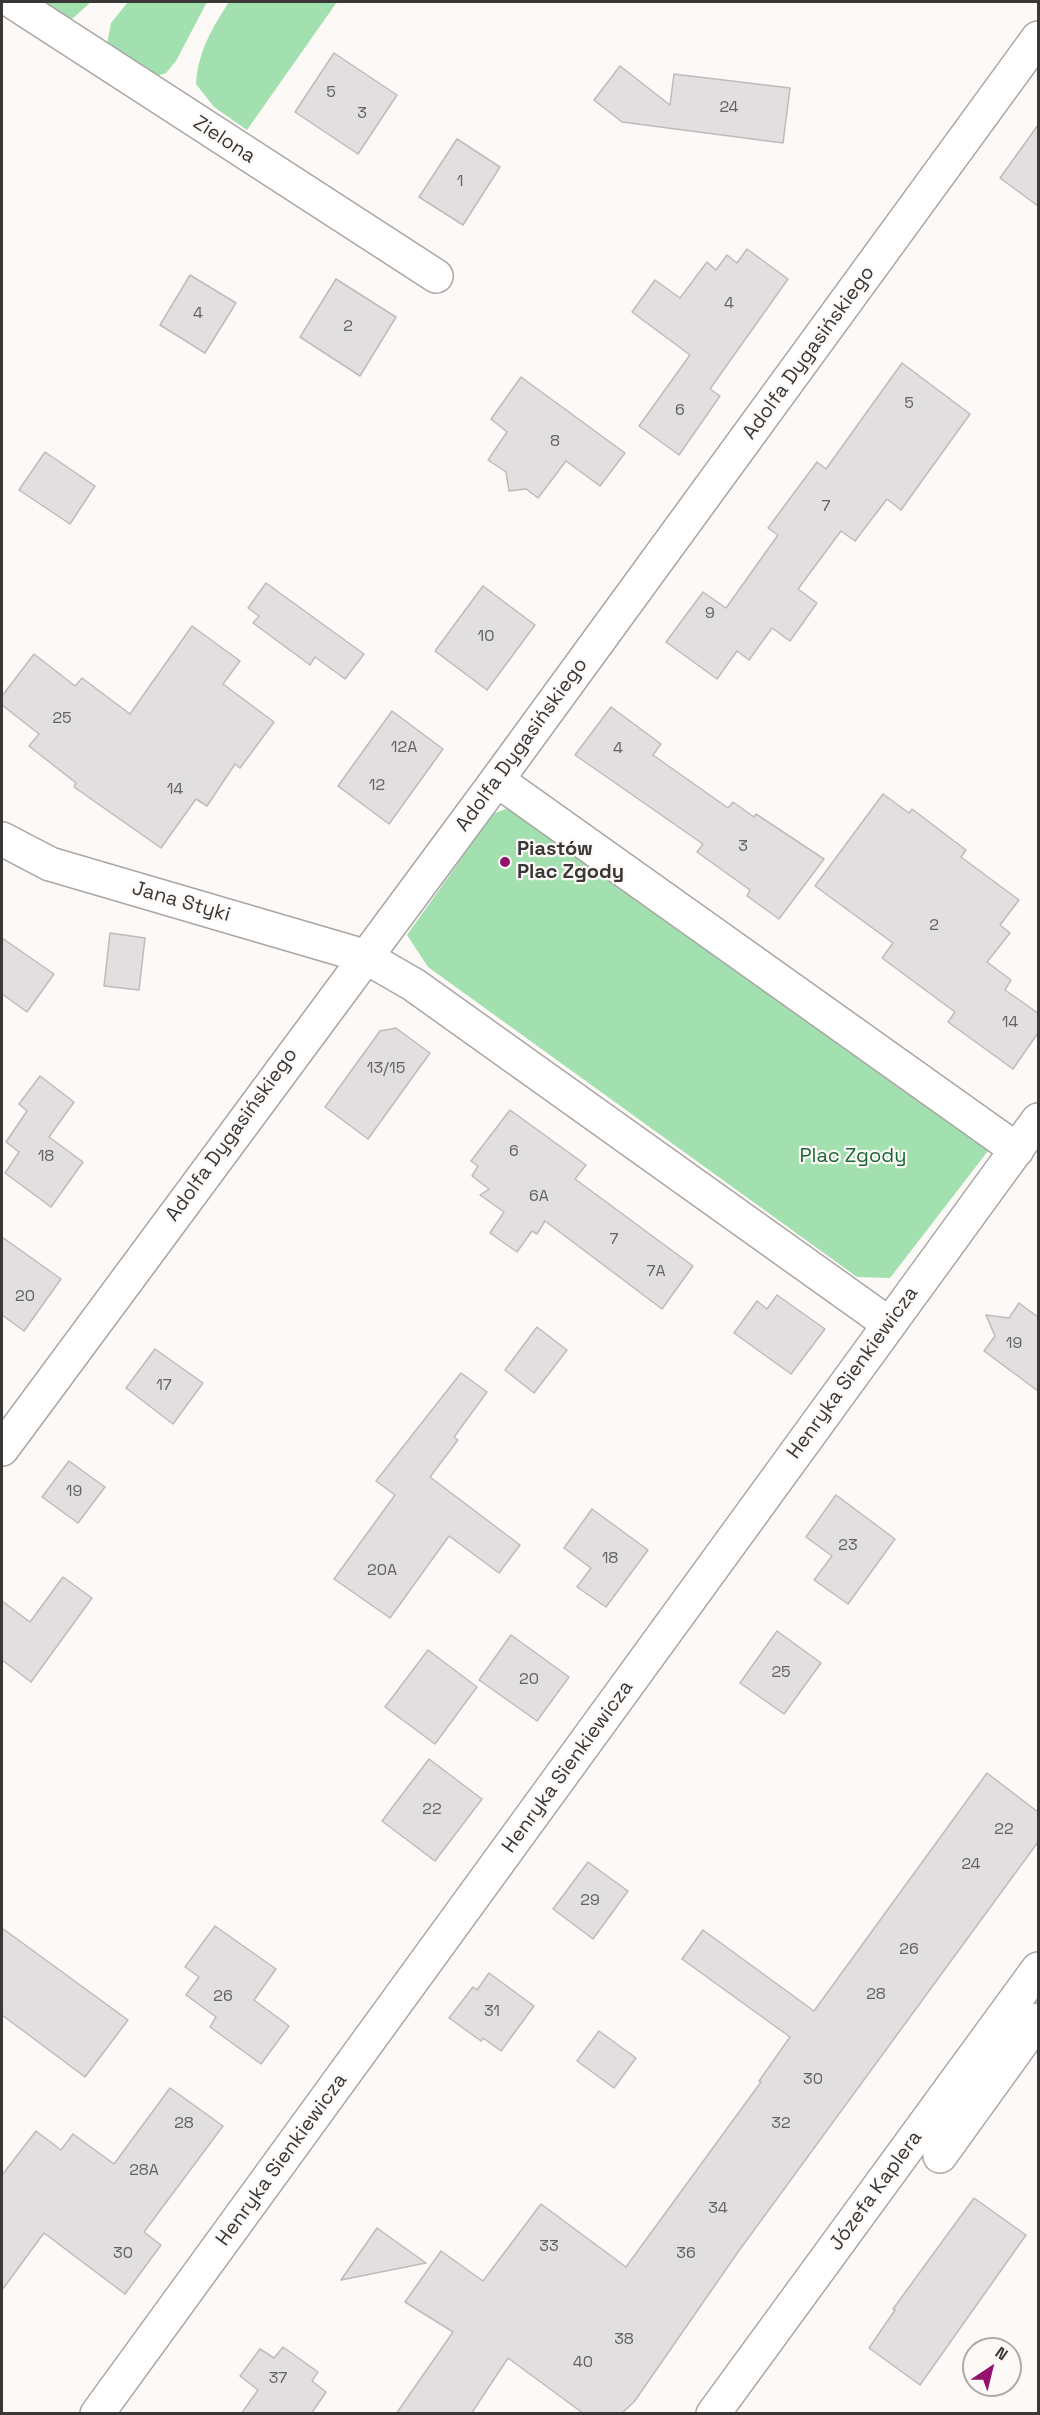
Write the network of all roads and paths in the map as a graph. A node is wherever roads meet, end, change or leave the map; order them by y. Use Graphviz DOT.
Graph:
graph roads {
  1 [pos="13,2"];
  2 [pos="1038,38"];
  3 [pos="436,276"];
  4 [pos="497,780"];
  5 [pos="2,839"];
  6 [pos="364,956"];
  7 [pos="1038,1120"];
  8 [pos="1017,1149"];
  9 [pos="889,1324"];
  10 [pos="2,1449"];
  11 [pos="1038,1969"];
  12 [pos="1038,2020"];
  13 [pos="940,2156"];
  14 [pos="97,2414"];
  15 [pos="713,2414"];
  1 -- 3 [label="street, Zielona"];
  2 -- 4 [label="street, Adolfa Dygasińskiego"];
  4 -- 6 [label="street, Adolfa Dygasińskiego"];
  4 -- 8 [label="street"];
  5 -- 6 [label="street, Jana Styki"];
  6 -- 9 [label="street"];
  6 -- 10 [label="street, Adolfa Dygasińskiego"];
  7 -- 8 [label="street, Henryka Sienkiewicza"];
  8 -- 9 [label="street, Henryka Sienkiewicza"];
  9 -- 14 [label="street, Henryka Sienkiewicza"];
  11 -- 15 [label="street, Józefa Kaplera"];
  12 -- 13 [label="street, Józefa Kaplera"];
}
